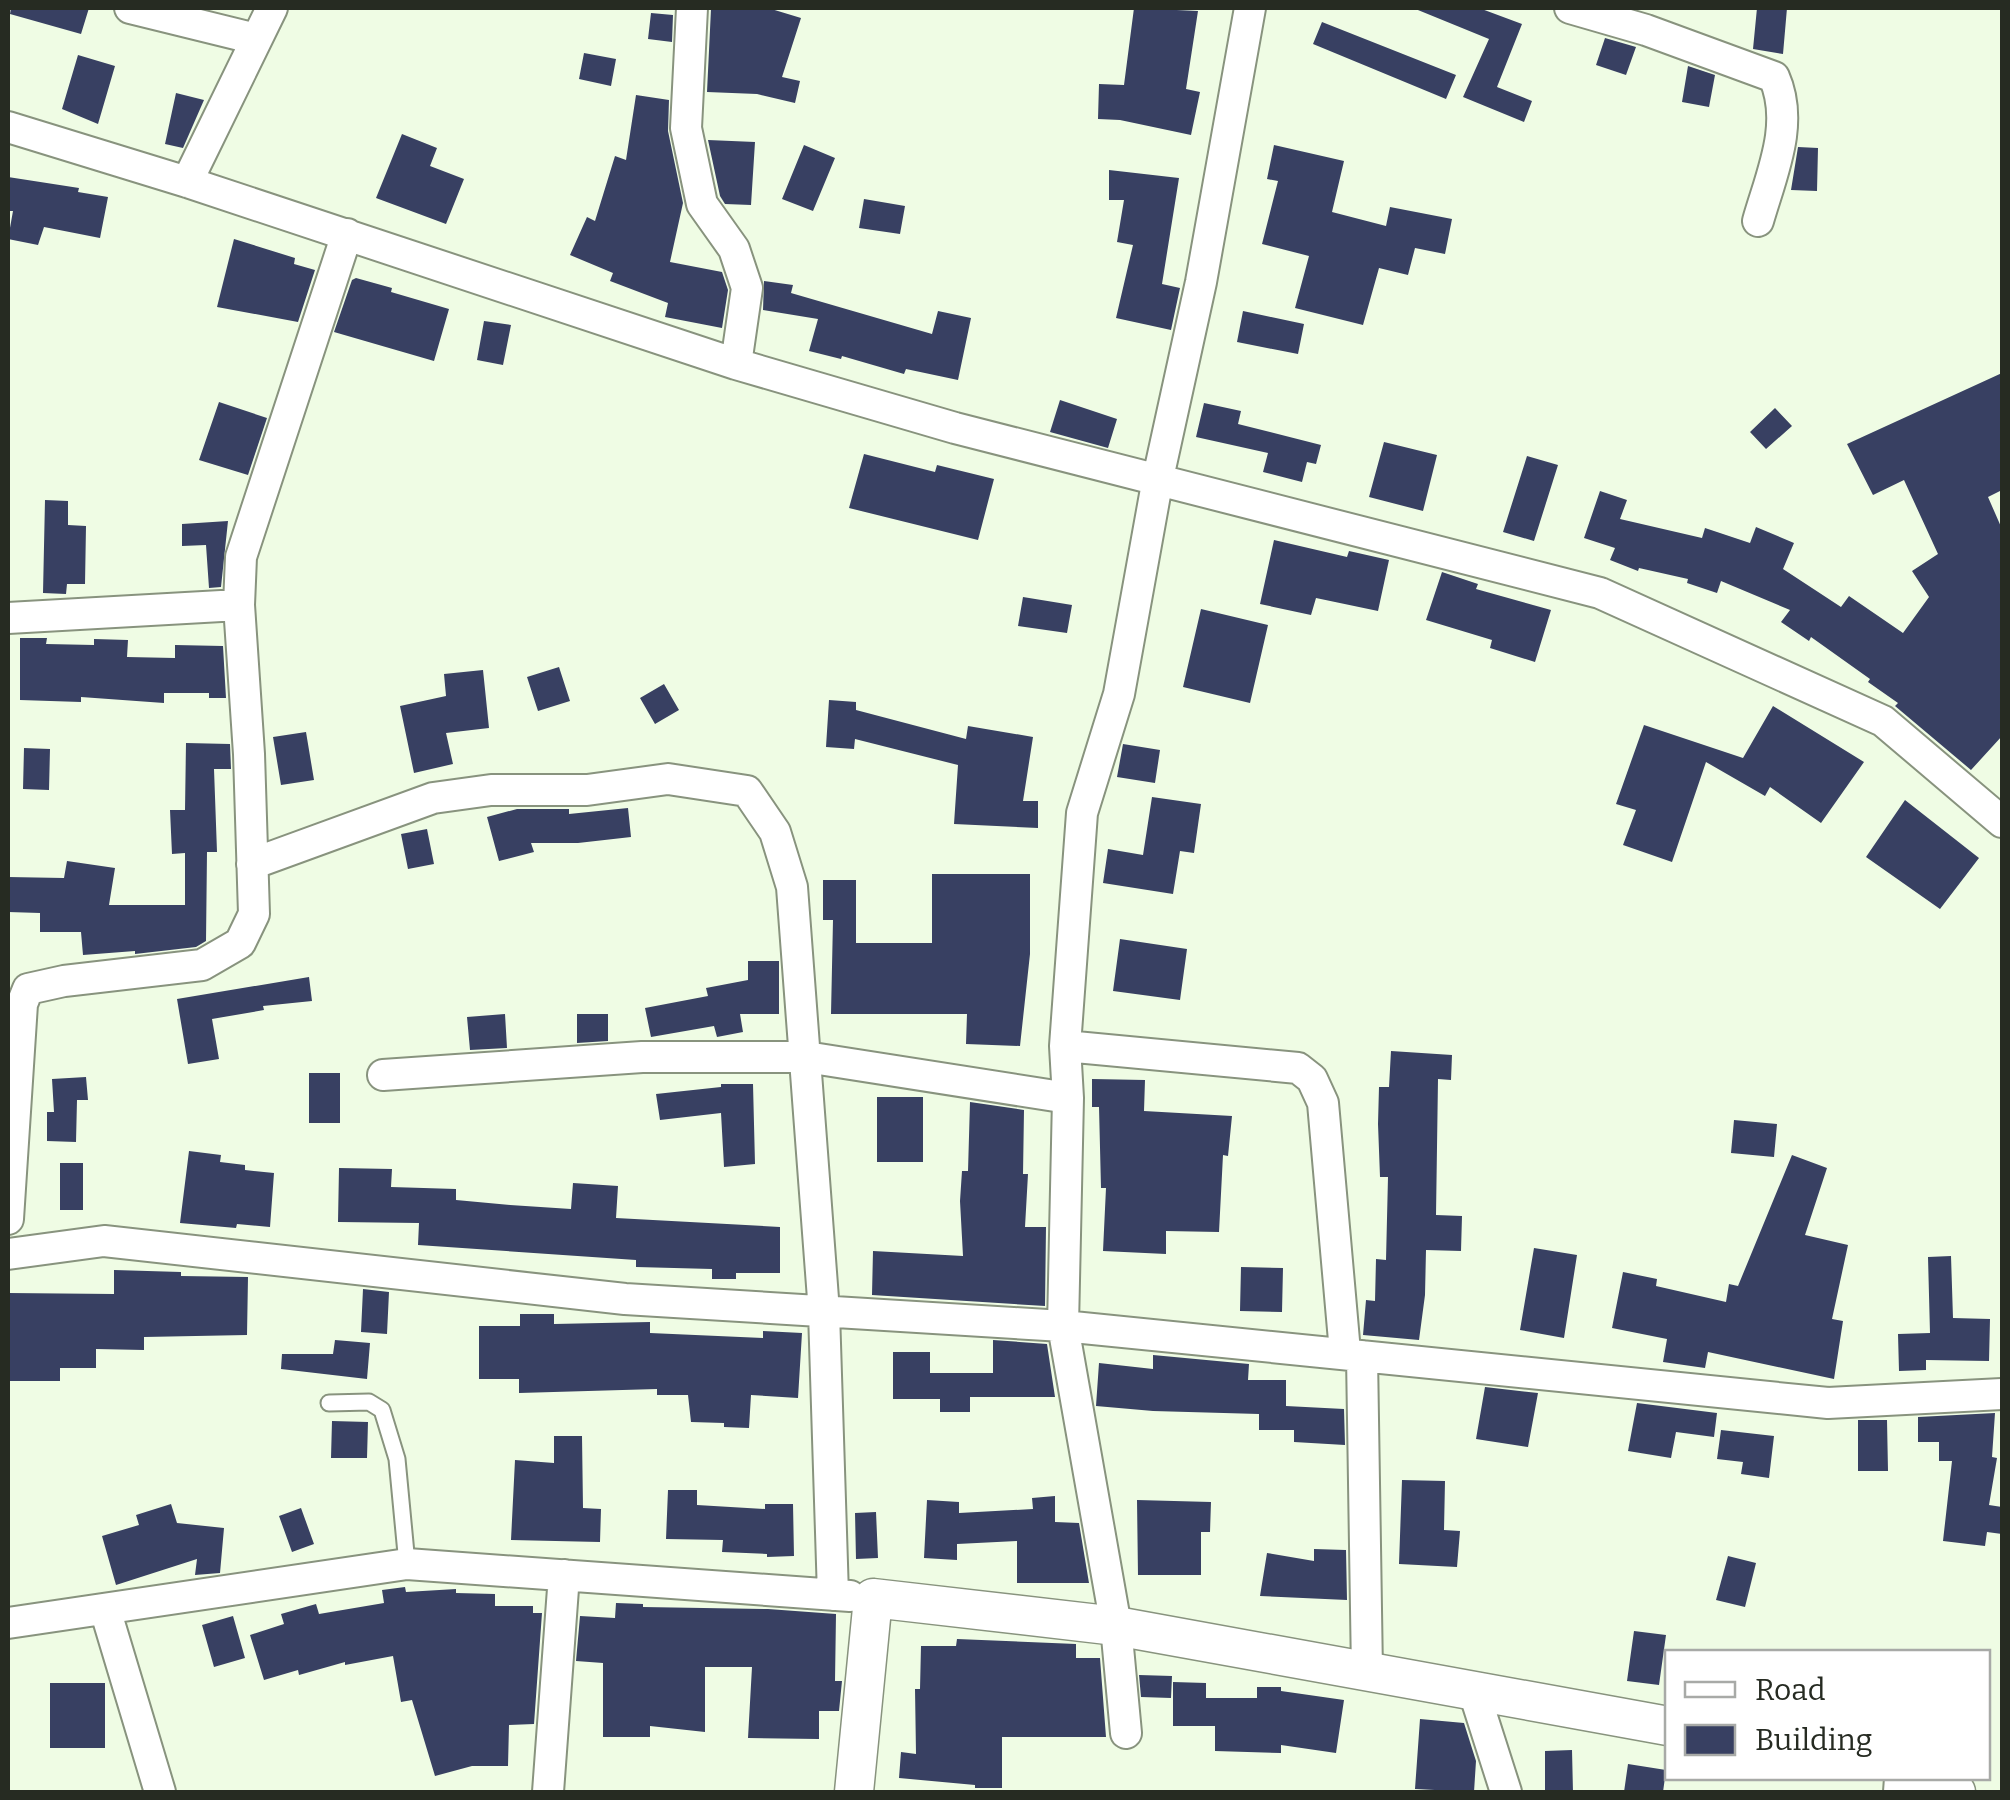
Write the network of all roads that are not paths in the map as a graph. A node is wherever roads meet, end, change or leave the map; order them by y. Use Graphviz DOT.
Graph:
graph roads {
  1 [pos="130,8"];
  2 [pos="272,8"];
  3 [pos="692,8"];
  4 [pos="1250,8"];
  5 [pos="1570,8"];
  6 [pos="256,39"];
  7 [pos="8,127"];
  8 [pos="188,182"];
  9 [pos="1758,222"];
  10 [pos="347,234"];
  11 [pos="736,364"];
  12 [pos="1158,478"];
  13 [pos="239,605"];
  14 [pos="8,618"];
  15 [pos="2002,822"];
  16 [pos="252,864"];
  17 [pos="1065,1046"];
  18 [pos="806,1058"];
  19 [pos="383,1075"];
  20 [pos="1068,1098"];
  21 [pos="8,1219"];
  22 [pos="8,1254"];
  23 [pos="824,1312"];
  24 [pos="1063,1326"];
  25 [pos="1353,1354"];
  26 [pos="2002,1394"];
  27 [pos="329,1403"];
  28 [pos="407,1564"];
  29 [pos="564,1575"];
  30 [pos="833,1595"];
  31 [pos="873,1598"];
  32 [pos="105,1608"];
  33 [pos="8,1623"];
  34 [pos="1116,1626"];
  35 [pos="1366,1672"];
  36 [pos="1474,1692"];
  37 [pos="1665,1725"];
  38 [pos="1126,1733"];
  39 [pos="1924,1780"];
  40 [pos="160,1792"];
  41 [pos="548,1792"];
  42 [pos="854,1792"];
  43 [pos="1506,1792"];
  44 [pos="1956,1792"];
  1 -- 6 [label="street"];
  2 -- 6 [label="street"];
  3 -- 11 [label="street"];
  4 -- 12 [label="street"];
  5 -- 9 [label="street"];
  6 -- 8 [label="street"];
  7 -- 8 [label="street"];
  8 -- 10 [label="street"];
  10 -- 11 [label="street"];
  10 -- 13 [label="street"];
  11 -- 12 [label="street"];
  12 -- 15 [label="street"];
  12 -- 17 [label="street"];
  13 -- 14 [label="street"];
  13 -- 16 [label="street"];
  16 -- 18 [label="street"];
  16 -- 21 [label="street"];
  17 -- 20 [label="street"];
  17 -- 25 [label="street"];
  18 -- 19 [label="street"];
  18 -- 20 [label="street"];
  18 -- 23 [label="street"];
  20 -- 24 [label="street"];
  22 -- 23 [label="street"];
  23 -- 24 [label="street"];
  23 -- 30 [label="street"];
  24 -- 25 [label="street"];
  24 -- 34 [label="street"];
  25 -- 26 [label="street"];
  25 -- 35 [label="street"];
  27 -- 28 [label="lane"];
  28 -- 29 [label="street"];
  28 -- 32 [label="street"];
  29 -- 30 [label="street"];
  29 -- 41 [label="street"];
  30 -- 31 [label="street"];
  31 -- 34 [label="street"];
  31 -- 42 [label="street"];
  32 -- 33 [label="street"];
  32 -- 40 [label="street"];
  34 -- 35 [label="street"];
  34 -- 38 [label="street"];
  35 -- 36 [label="street"];
  36 -- 37 [label="street"];
  36 -- 43 [label="street"];
  39 -- 44 [label="street"];
}
